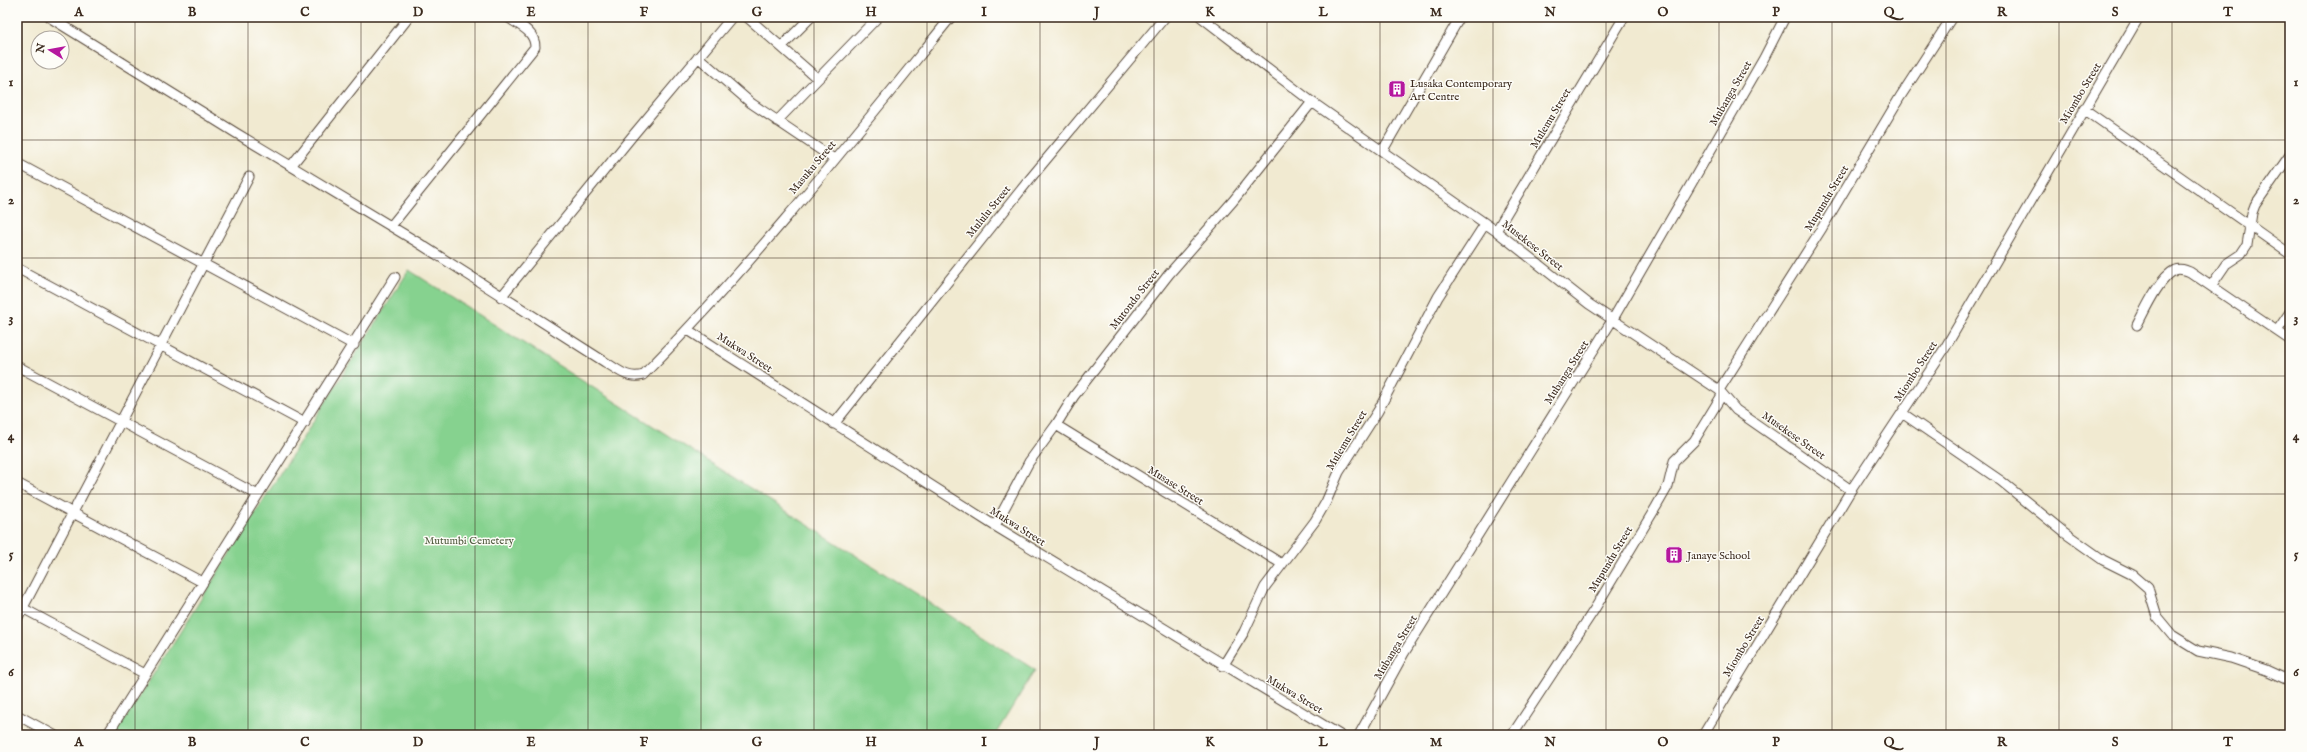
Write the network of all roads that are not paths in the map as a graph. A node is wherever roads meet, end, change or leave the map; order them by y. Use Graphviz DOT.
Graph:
graph roads {
  1 [pos="49,17"];
  2 [pos="409,17"];
  3 [pos="507,17"];
  4 [pos="732,17"];
  5 [pos="747,17"];
  6 [pos="811,17"];
  7 [pos="878,17"];
  8 [pos="951,17"];
  9 [pos="1165,17"];
  10 [pos="1201,17"];
  11 [pos="1460,17"];
  12 [pos="1624,17"];
  13 [pos="1785,17"];
  14 [pos="1952,17"];
  15 [pos="2139,17"];
  16 [pos="782,46"];
  17 [pos="698,57"];
  18 [pos="818,79"];
  19 [pos="1312,102"];
  20 [pos="2084,109"];
  21 [pos="777,121"];
  22 [pos="1383,150"];
  23 [pos="2290,155"];
  24 [pos="834,159"];
  25 [pos="17,163"];
  26 [pos="291,166"];
  27 [pos="249,178"];
  28 [pos="1485,224"];
  29 [pos="391,226"];
  30 [pos="2250,226"];
  31 [pos="1496,232"];
  32 [pos="2290,254"];
  33 [pos="204,264"];
  34 [pos="17,268"];
  35 [pos="395,277"];
  36 [pos="2211,286"];
  37 [pos="501,297"];
  38 [pos="2290,312"];
  39 [pos="1613,319"];
  40 [pos="2137,325"];
  41 [pos="688,330"];
  42 [pos="2277,331"];
  43 [pos="2290,340"];
  44 [pos="354,345"];
  45 [pos="161,346"];
  46 [pos="17,366"];
  47 [pos="1720,392"];
  48 [pos="1902,412"];
  49 [pos="121,421"];
  50 [pos="305,423"];
  51 [pos="834,424"];
  52 [pos="1056,425"];
  53 [pos="17,483"];
  54 [pos="1851,490"];
  55 [pos="258,495"];
  56 [pos="73,513"];
  57 [pos="995,526"];
  58 [pos="1282,564"];
  59 [pos="202,582"];
  60 [pos="20,607"];
  61 [pos="17,619"];
  62 [pos="1223,666"];
  63 [pos="145,674"];
  64 [pos="2290,681"];
  65 [pos="17,715"];
  66 [pos="54,735"];
  67 [pos="107,735"];
  68 [pos="1340,735"];
  69 [pos="1359,735"];
  70 [pos="1512,735"];
  71 [pos="1703,735"];
  1 -- 26 [label="street, Masuku Street"];
  2 -- 26 [label="street"];
  3 -- 29 [label="street"];
  4 -- 17 [label="street"];
  5 -- 16 [label="street"];
  6 -- 16 [label="street"];
  7 -- 18 [label="street"];
  8 -- 24 [label="street, Masuku Street"];
  9 -- 51 [label="street, Mululu Street"];
  10 -- 19 [label="street, Musekese Street"];
  11 -- 22 [label="street"];
  12 -- 31 [label="street, Mulemu Street"];
  13 -- 39 [label="street, Mubanga Street"];
  14 -- 47 [label="street, Mupundu Street"];
  15 -- 20 [label="street, Miombo Street"];
  16 -- 18 [label="street"];
  17 -- 21 [label="street"];
  17 -- 37 [label="street"];
  18 -- 21 [label="street"];
  19 -- 22 [label="street, Musekese Street"];
  19 -- 52 [label="street, Mutondo Street"];
  20 -- 30 [label="street"];
  20 -- 48 [label="street, Miombo Street"];
  21 -- 24 [label="street"];
  22 -- 28 [label="street, Musekese Street"];
  23 -- 30 [label="street"];
  24 -- 41 [label="street, Masuku Street"];
  25 -- 33 [label="street"];
  26 -- 29 [label="street, Masuku Street"];
  27 -- 33 [label="street"];
  28 -- 31 [label="street, Musekese Street"];
  28 -- 58 [label="street, Mulemu Street"];
  29 -- 37 [label="street, Masuku Street"];
  30 -- 32 [label="street"];
  30 -- 36 [label="street"];
  31 -- 39 [label="street, Musekese Street"];
  33 -- 44 [label="street"];
  33 -- 45 [label="street"];
  34 -- 45 [label="street"];
  35 -- 44 [label="street"];
  36 -- 40 [label="street"];
  36 -- 42 [label="street"];
  37 -- 41 [label="street, Masuku Street"];
  38 -- 42 [label="street"];
  39 -- 47 [label="street, Musekese Street"];
  39 -- 69 [label="street, Mubanga Street"];
  41 -- 51 [label="street, Mukwa Street"];
  42 -- 43 [label="street"];
  44 -- 50 [label="street"];
  45 -- 49 [label="street"];
  45 -- 50 [label="street"];
  46 -- 49 [label="street"];
  47 -- 54 [label="street, Musekese Street"];
  47 -- 70 [label="street, Mupundu Street"];
  48 -- 54 [label="street, Miombo Street"];
  48 -- 64 [label="street"];
  49 -- 55 [label="street"];
  49 -- 56 [label="street"];
  50 -- 55 [label="street"];
  51 -- 57 [label="street, Mukwa Street"];
  52 -- 57 [label="street, Mutondo Street"];
  52 -- 58 [label="street, Musase Street"];
  53 -- 56 [label="street"];
  54 -- 71 [label="street, Miombo Street"];
  55 -- 59 [label="street"];
  56 -- 59 [label="street"];
  56 -- 60 [label="street"];
  57 -- 62 [label="street, Mukwa Street"];
  58 -- 62 [label="street, Mulemu Street"];
  59 -- 63 [label="street"];
  60 -- 61 [label="street"];
  60 -- 63 [label="street"];
  62 -- 68 [label="street, Mukwa Street"];
  63 -- 67 [label="street"];
  65 -- 66 [label="street"];
}
